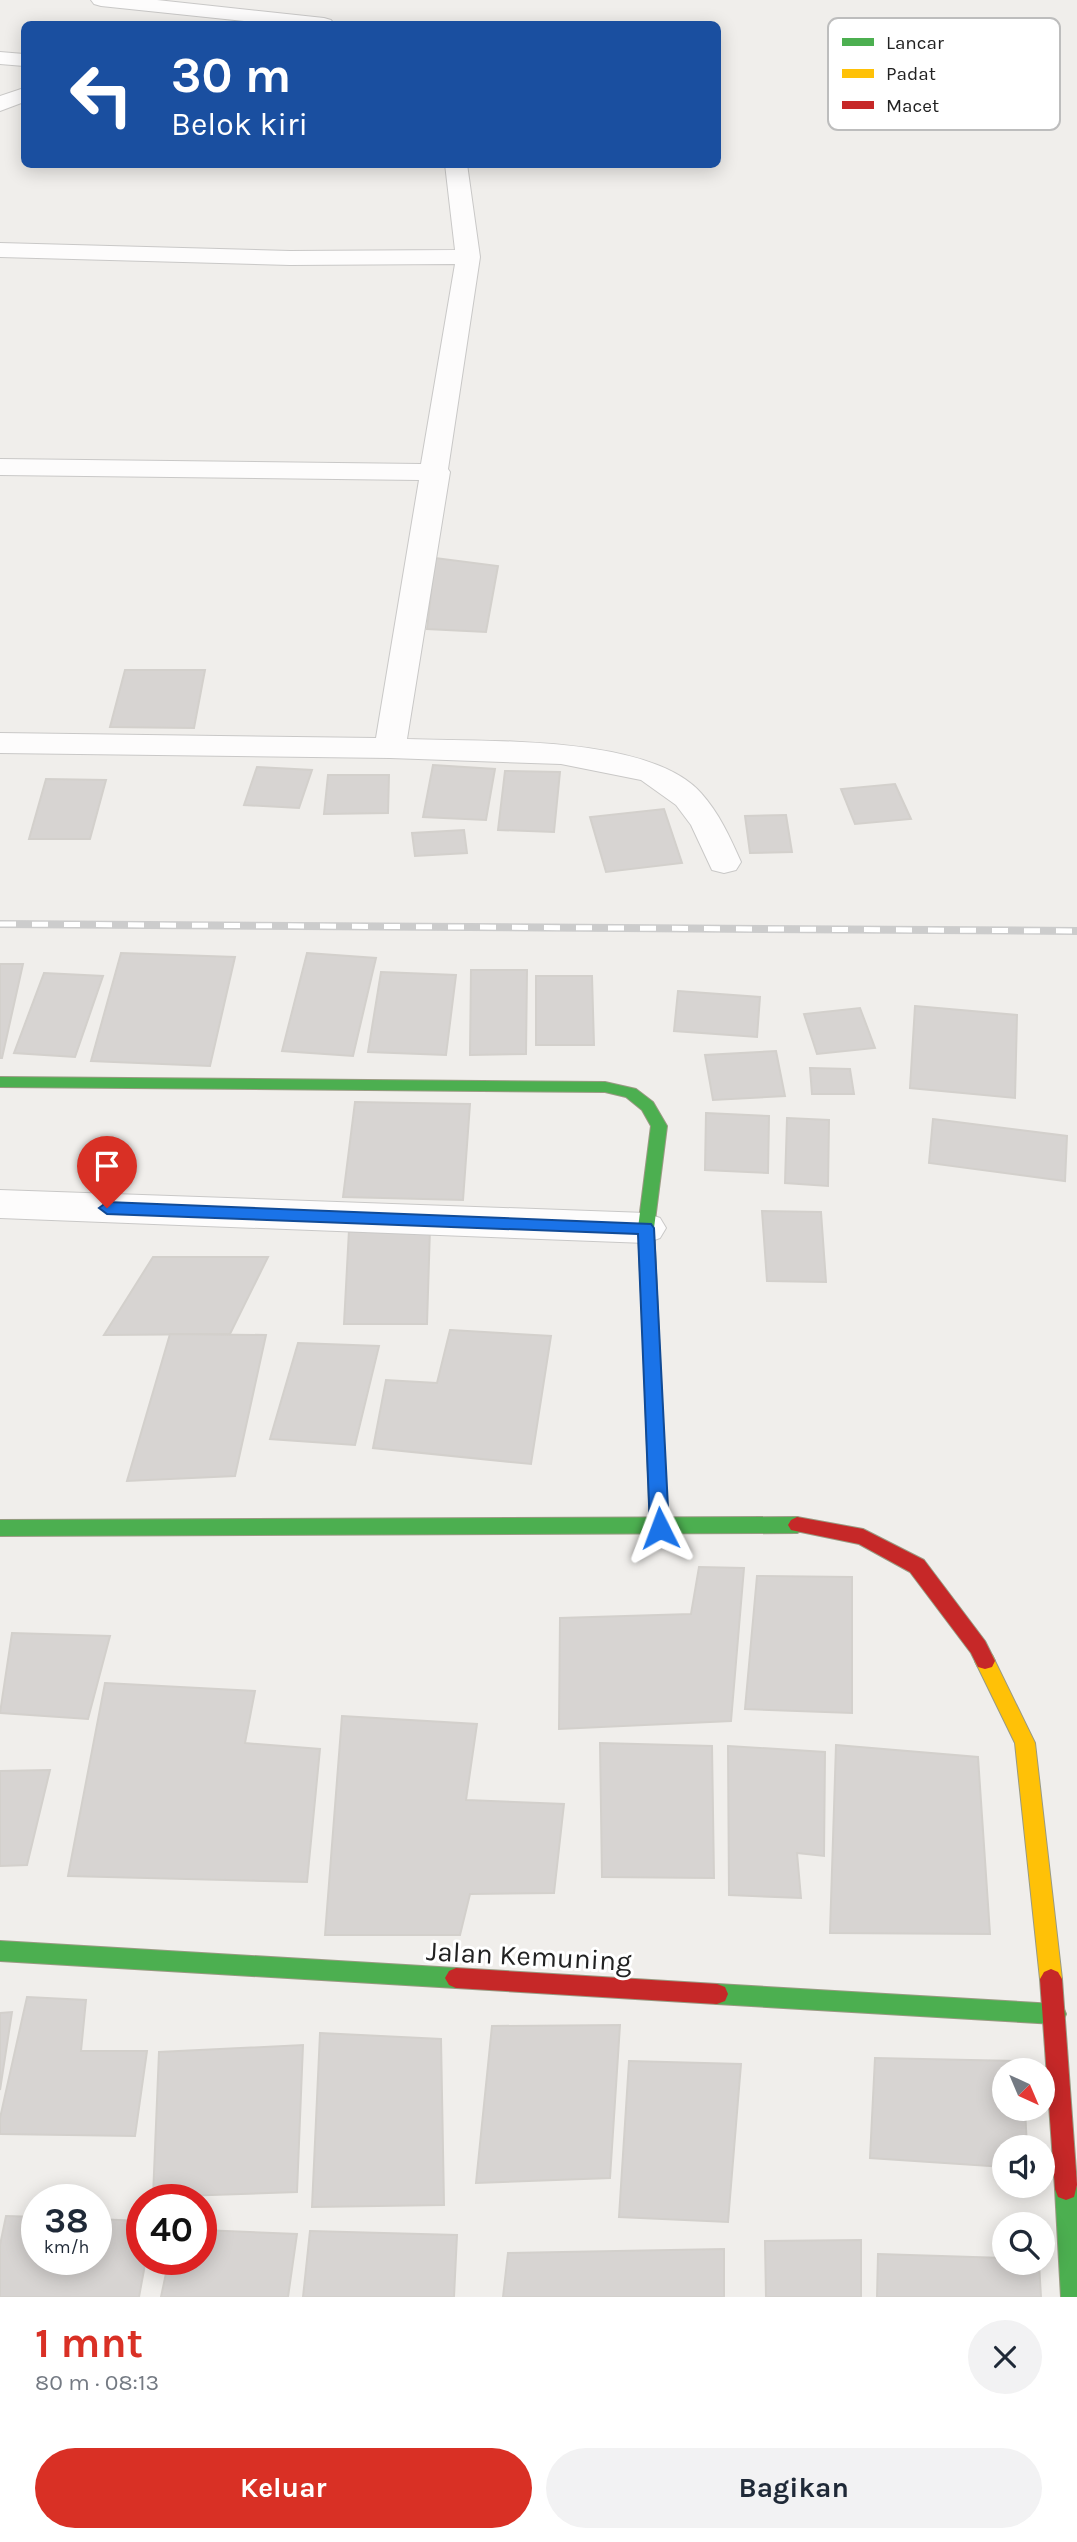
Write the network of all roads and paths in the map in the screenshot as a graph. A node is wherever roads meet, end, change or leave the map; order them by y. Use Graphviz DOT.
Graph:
graph roads {
  1 [pos="101,0"];
  2 [pos="296,21"];
  3 [pos="0,58"];
  4 [pos="21,60"];
  5 [pos="21,95"];
  6 [pos="0,104"];
  7 [pos="457,168"];
  8 [pos="0,250"];
  9 [pos="468,257"];
  10 [pos="0,467"];
  11 [pos="436,472"];
  12 [pos="0,743"];
  13 [pos="390,748"];
  14 [pos="724,862"];
  15 [pos="0,1082"];
  16 [pos="0,1204"];
  17 [pos="646,1228"];
  18 [pos="0,1528"];
  19 [pos="660,1528"];
  20 [pos="0,1951"];
  21 [pos="1055,2014"];
  22 [pos="1073,2297"];
  1 -- 2 [label="street"];
  3 -- 4 [label="street"];
  5 -- 6 [label="street"];
  7 -- 9 [label="street"];
  8 -- 9 [label="street"];
  9 -- 11 [label="street"];
  10 -- 11 [label="street"];
  11 -- 13 [label="street"];
  12 -- 13 [label="street"];
  13 -- 14 [label="street"];
  15 -- 17 [label="street"];
  16 -- 17 [label="street"];
  17 -- 19 [label="street"];
  18 -- 19 [label="street"];
  19 -- 21 [label="street"];
  20 -- 21 [label="street, Jalan Kemuning"];
  21 -- 22 [label="street"];
}
